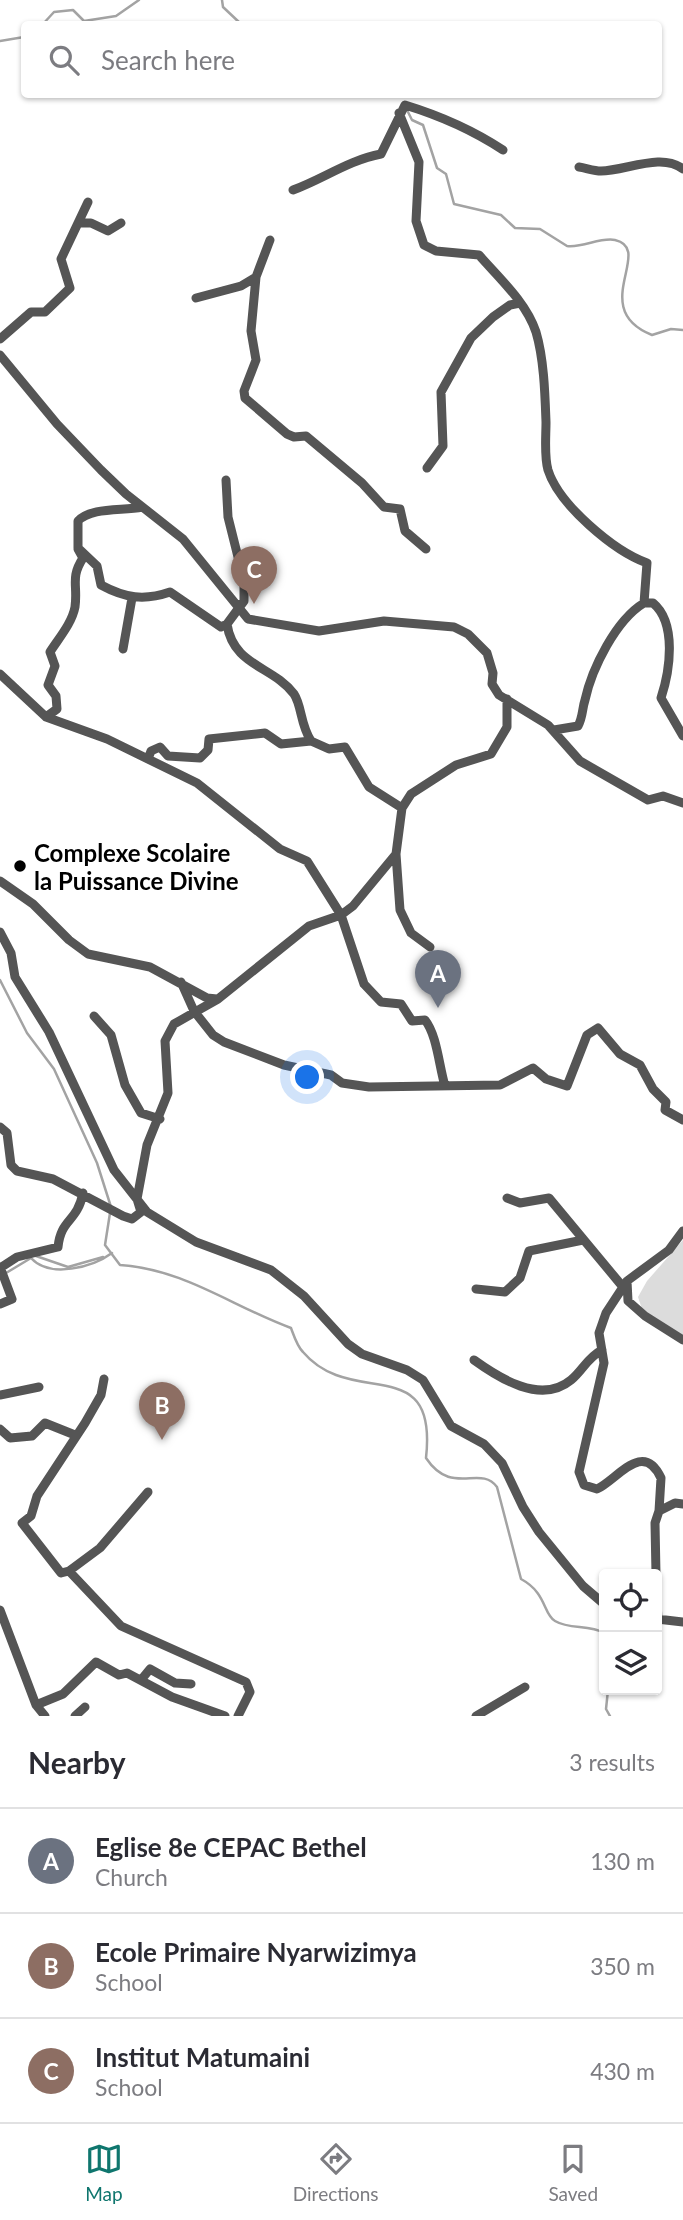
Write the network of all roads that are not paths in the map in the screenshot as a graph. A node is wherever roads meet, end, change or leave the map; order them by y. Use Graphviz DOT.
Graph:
graph roads {
  1 [pos="399,113"];
  2 [pos="503,150"];
  3 [pos="579,167"];
  4 [pos="683,169"];
  5 [pos="293,190"];
  6 [pos="88,202"];
  7 [pos="79,223"];
  8 [pos="121,223"];
  9 [pos="270,240"];
  10 [pos="256,277"];
  11 [pos="196,298"];
  12 [pos="520,303"];
  13 [pos="0,339"];
  14 [pos="0,355"];
  15 [pos="427,468"];
  16 [pos="226,480"];
  17 [pos="142,507"];
  18 [pos="78,548"];
  19 [pos="426,549"];
  20 [pos="132,598"];
  21 [pos="644,603"];
  22 [pos="237,610"];
  23 [pos="227,624"];
  24 [pos="123,649"];
  25 [pos="0,674"];
  26 [pos="507,699"];
  27 [pos="46,717"];
  28 [pos="554,730"];
  29 [pos="683,736"];
  30 [pos="311,741"];
  31 [pos="148,759"];
  32 [pos="683,803"];
  33 [pos="402,808"];
  34 [pos="396,854"];
  35 [pos="0,881"];
  36 [pos="341,915"];
  37 [pos="0,932"];
  38 [pos="430,947"];
  39 [pos="181,982"];
  40 [pos="218,999"];
  41 [pos="194,1011"];
  42 [pos="94,1016"];
  43 [pos="445,1086"];
  44 [pos="160,1119"];
  45 [pos="683,1120"];
  46 [pos="0,1127"];
  47 [pos="83,1193"];
  48 [pos="507,1198"];
  49 [pos="136,1199"];
  50 [pos="683,1231"];
  51 [pos="583,1240"];
  52 [pos="0,1267"];
  53 [pos="625,1284"];
  54 [pos="476,1289"];
  55 [pos="0,1304"];
  56 [pos="683,1340"];
  57 [pos="603,1350"];
  58 [pos="474,1360"];
  59 [pos="104,1379"];
  60 [pos="39,1387"];
  61 [pos="0,1395"];
  62 [pos="0,1429"];
  63 [pos="75,1435"];
  64 [pos="148,1492"];
  65 [pos="683,1504"];
  66 [pos="659,1511"];
  67 [pos="656,1569"];
  68 [pos="69,1571"];
  69 [pos="599,1600"];
  70 [pos="0,1610"];
  71 [pos="662,1619"];
  72 [pos="683,1622"];
  73 [pos="141,1680"];
  74 [pos="191,1684"];
  75 [pos="525,1687"];
  76 [pos="36,1705"];
  77 [pos="85,1707"];
  78 [pos="45,1716"];
  79 [pos="75,1716"];
  80 [pos="225,1716"];
  81 [pos="238,1716"];
  82 [pos="477,1716"];
  1 -- 2 [label="street"];
  1 -- 5 [label="street"];
  1 -- 12 [label="street"];
  3 -- 4 [label="street"];
  6 -- 7 [label="street"];
  7 -- 8 [label="street"];
  7 -- 13 [label="street"];
  9 -- 10 [label="street"];
  10 -- 11 [label="street"];
  10 -- 19 [label="street"];
  12 -- 15 [label="street"];
  12 -- 21 [label="street"];
  14 -- 17 [label="street"];
  16 -- 22 [label="street"];
  17 -- 18 [label="street"];
  17 -- 22 [label="street"];
  18 -- 20 [label="street"];
  18 -- 27 [label="street"];
  20 -- 23 [label="street"];
  20 -- 24 [label="street"];
  21 -- 28 [label="street"];
  21 -- 29 [label="street"];
  22 -- 23 [label="street"];
  22 -- 26 [label="street"];
  23 -- 30 [label="street"];
  25 -- 27 [label="street"];
  26 -- 28 [label="street"];
  26 -- 33 [label="street"];
  27 -- 31 [label="street"];
  28 -- 32 [label="street"];
  30 -- 31 [label="street"];
  30 -- 33 [label="street"];
  31 -- 36 [label="street"];
  33 -- 34 [label="street"];
  34 -- 36 [label="street"];
  34 -- 38 [label="street"];
  35 -- 39 [label="street"];
  36 -- 40 [label="street"];
  36 -- 43 [label="street"];
  37 -- 49 [label="street"];
  39 -- 40 [label="street"];
  39 -- 41 [label="street"];
  40 -- 41 [label="street"];
  41 -- 43 [label="street"];
  41 -- 44 [label="street"];
  42 -- 44 [label="street"];
  43 -- 45 [label="street"];
  44 -- 49 [label="street"];
  46 -- 47 [label="street"];
  47 -- 49 [label="street"];
  47 -- 52 [label="street"];
  48 -- 51 [label="street"];
  49 -- 69 [label="street"];
  50 -- 53 [label="street"];
  51 -- 53 [label="street"];
  51 -- 54 [label="street"];
  52 -- 55 [label="street"];
  53 -- 56 [label="street"];
  53 -- 57 [label="street"];
  57 -- 58 [label="street"];
  57 -- 66 [label="street"];
  59 -- 63 [label="street"];
  60 -- 61 [label="street"];
  62 -- 63 [label="street"];
  63 -- 68 [label="street"];
  64 -- 68 [label="street"];
  65 -- 66 [label="street"];
  66 -- 67 [label="street"];
  68 -- 81 [label="street"];
  70 -- 76 [label="street"];
  71 -- 72 [label="street"];
  73 -- 74 [label="street"];
  73 -- 76 [label="street"];
  73 -- 80 [label="street"];
  75 -- 82 [label="street"];
  76 -- 78 [label="street"];
  77 -- 79 [label="street"];
}
